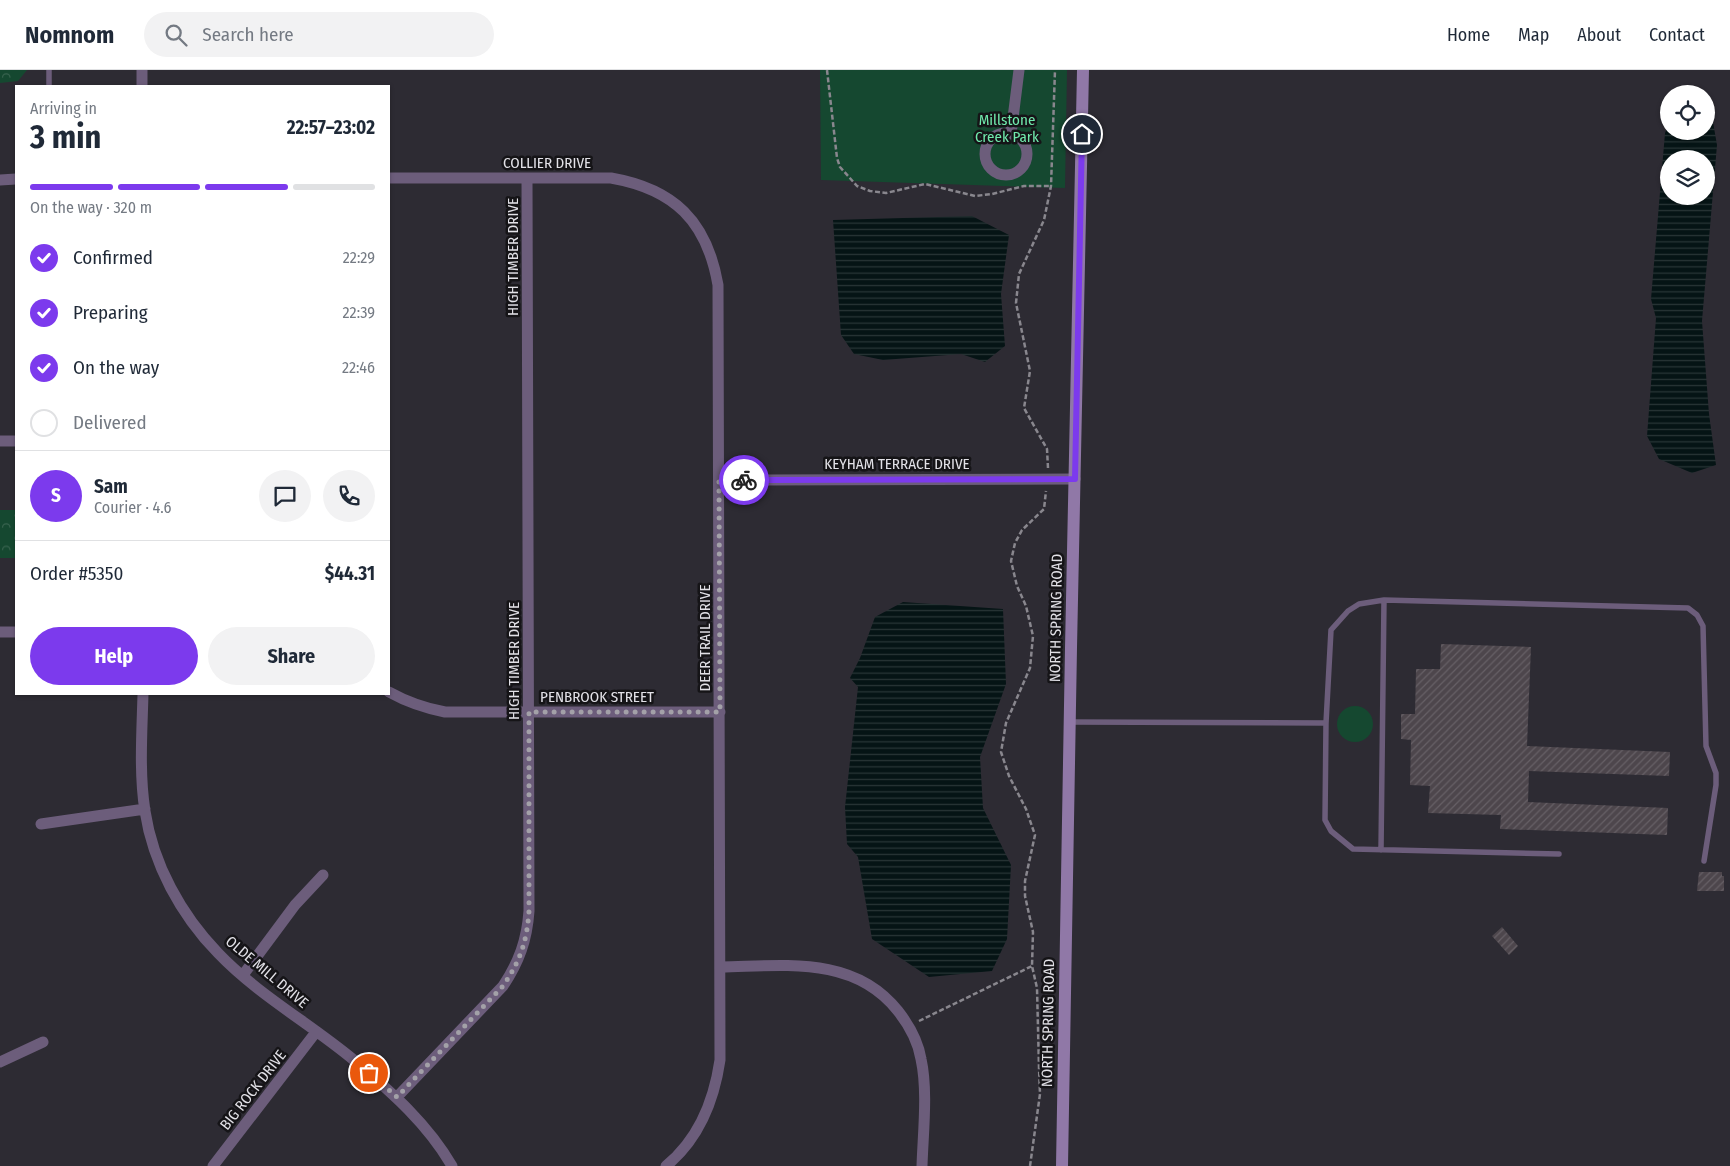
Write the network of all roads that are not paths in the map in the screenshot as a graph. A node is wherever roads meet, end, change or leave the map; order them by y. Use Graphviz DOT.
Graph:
graph roads {
  1 [pos="49,70"];
  2 [pos="142,70"];
  3 [pos="1019,70"];
  4 [pos="1083,70"];
  5 [pos="49,85"];
  6 [pos="142,85"];
  7 [pos="1011,134"];
  8 [pos="390,178"];
  9 [pos="527,178"];
  10 [pos="0,180"];
  11 [pos="15,180"];
  12 [pos="692,220"];
  13 [pos="0,441"];
  14 [pos="15,442"];
  15 [pos="1075,479"];
  16 [pos="719,480"];
  17 [pos="1384,600"];
  18 [pos="0,632"];
  19 [pos="15,632"];
  20 [pos="390,693"];
  21 [pos="143,695"];
  22 [pos="529,712"];
  23 [pos="720,712"];
  24 [pos="1070,722"];
  25 [pos="1326,723"];
  26 [pos="144,809"];
  27 [pos="41,824"];
  28 [pos="1381,850"];
  29 [pos="1559,854"];
  30 [pos="1704,860"];
  31 [pos="323,875"];
  32 [pos="721,967"];
  33 [pos="243,975"];
  34 [pos="316,1032"];
  35 [pos="44,1042"];
  36 [pos="0,1062"];
  37 [pos="397,1097"];
  38 [pos="213,1166"];
  39 [pos="452,1166"];
  40 [pos="666,1166"];
  41 [pos="922,1166"];
  42 [pos="1062,1166"];
  1 -- 5 [label="lane"];
  2 -- 6 [label="street"];
  3 -- 7 [label="street"];
  4 -- 15 [label="main road, NORTH SPRING ROAD"];
  8 -- 9 [label="street, COLLIER DRIVE"];
  9 -- 12 [label="street, COLLIER DRIVE"];
  9 -- 22 [label="street, HIGH TIMBER DRIVE"];
  10 -- 11 [label="street"];
  12 -- 16 [label="street, DEER TRAIL DRIVE"];
  13 -- 14 [label="street"];
  15 -- 16 [label="street, KEYHAM TERRACE DRIVE"];
  15 -- 24 [label="main road, NORTH SPRING ROAD"];
  16 -- 23 [label="street, DEER TRAIL DRIVE"];
  17 -- 25 [label="lane"];
  17 -- 28 [label="lane"];
  17 -- 30 [label="lane"];
  18 -- 19 [label="street"];
  20 -- 22 [label="street, PENBROOK STREET"];
  21 -- 26 [label="street, OLDE MILL DRIVE"];
  22 -- 23 [label="street, PENBROOK STREET"];
  22 -- 37 [label="street, HIGH TIMBER DRIVE"];
  23 -- 32 [label="street, DEER TRAIL DRIVE"];
  24 -- 25 [label="lane"];
  24 -- 42 [label="main road, NORTH SPRING ROAD"];
  25 -- 28 [label="lane"];
  26 -- 27 [label="street"];
  26 -- 33 [label="street, OLDE MILL DRIVE"];
  28 -- 29 [label="lane"];
  31 -- 33 [label="street"];
  32 -- 40 [label="street, DEER TRAIL DRIVE"];
  32 -- 41 [label="street"];
  33 -- 34 [label="street, OLDE MILL DRIVE"];
  34 -- 37 [label="street, OLDE MILL DRIVE"];
  34 -- 38 [label="street, BIG ROCK DRIVE"];
  35 -- 36 [label="street"];
  37 -- 39 [label="street, OLDE MILL DRIVE"];
}
